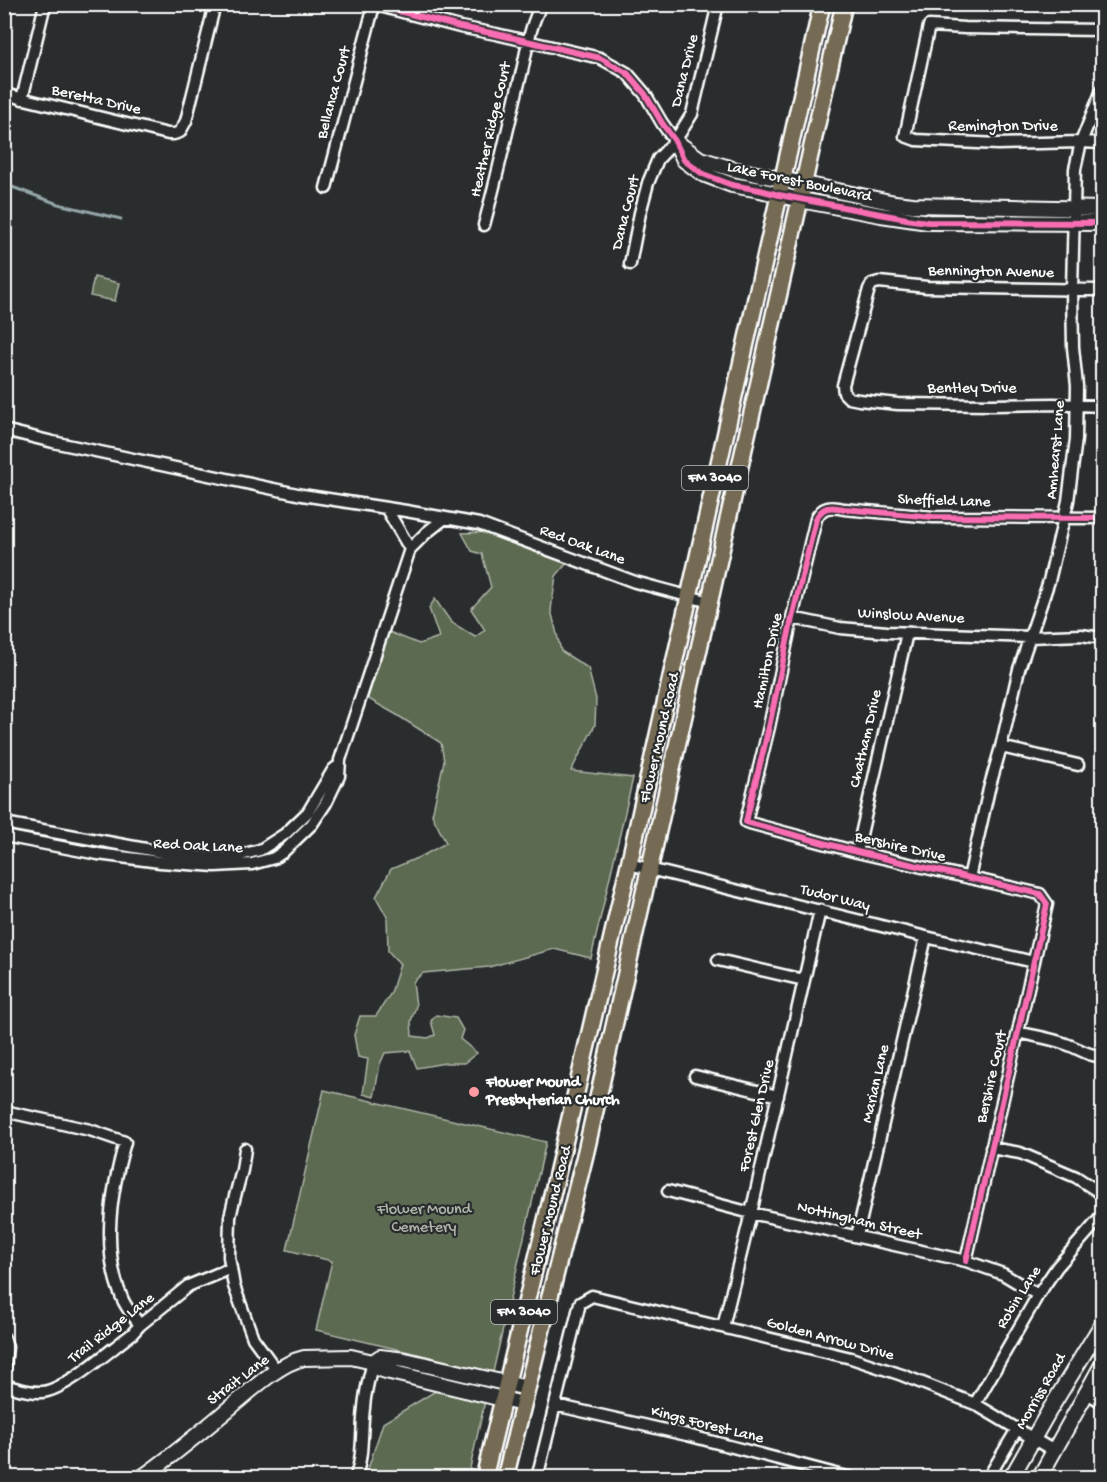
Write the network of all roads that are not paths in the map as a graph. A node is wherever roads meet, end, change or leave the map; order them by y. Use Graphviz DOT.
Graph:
graph roads {
  1 [pos="45,4"];
  2 [pos="215,4"];
  3 [pos="542,4"];
  4 [pos="718,4"];
  5 [pos="822,4"];
  6 [pos="844,4"];
  7 [pos="373,5"];
  8 [pos="1102,30"];
  9 [pos="529,41"];
  10 [pos="1102,90"];
  11 [pos="4,94"];
  12 [pos="22,99"];
  13 [pos="675,141"];
  14 [pos="1081,142"];
  15 [pos="1102,143"];
  16 [pos="326,188"];
  17 [pos="780,188"];
  18 [pos="802,192"];
  19 [pos="1074,208"];
  20 [pos="1102,209"];
  21 [pos="1073,223"];
  22 [pos="1102,223"];
  23 [pos="484,225"];
  24 [pos="630,264"];
  25 [pos="1072,289"];
  26 [pos="1102,290"];
  27 [pos="844,393"];
  28 [pos="1076,405"];
  29 [pos="1102,406"];
  30 [pos="4,430"];
  31 [pos="386,508"];
  32 [pos="824,508"];
  33 [pos="445,518"];
  34 [pos="1065,518"];
  35 [pos="1102,518"];
  36 [pos="410,549"];
  37 [pos="689,597"];
  38 [pos="710,602"];
  39 [pos="792,618"];
  40 [pos="907,633"];
  41 [pos="1029,637"];
  42 [pos="1102,638"];
  43 [pos="1001,747"];
  44 [pos="339,765"];
  45 [pos="1078,765"];
  46 [pos="746,822"];
  47 [pos="4,823"];
  48 [pos="4,836"];
  49 [pos="857,852"];
  50 [pos="629,864"];
  51 [pos="650,869"];
  52 [pos="969,878"];
  53 [pos="1045,900"];
  54 [pos="820,910"];
  55 [pos="926,937"];
  56 [pos="718,960"];
  57 [pos="1034,962"];
  58 [pos="804,980"];
  59 [pos="1018,1032"];
  60 [pos="1102,1056"];
  61 [pos="695,1076"];
  62 [pos="778,1096"];
  63 [pos="4,1111"];
  64 [pos="563,1146"];
  65 [pos="991,1148"];
  66 [pos="245,1149"];
  67 [pos="586,1151"];
  68 [pos="668,1191"];
  69 [pos="1102,1194"];
  70 [pos="751,1213"];
  71 [pos="1102,1216"];
  72 [pos="857,1236"];
  73 [pos="966,1261"];
  74 [pos="231,1268"];
  75 [pos="1038,1295"];
  76 [pos="1102,1324"];
  77 [pos="140,1325"];
  78 [pos="723,1327"];
  79 [pos="4,1338"];
  80 [pos="373,1362"];
  81 [pos="1102,1365"];
  82 [pos="278,1371"];
  83 [pos="4,1374"];
  84 [pos="4,1385"];
  85 [pos="527,1388"];
  86 [pos="505,1391"];
  87 [pos="1087,1393"];
  88 [pos="1102,1402"];
  89 [pos="523,1404"];
  90 [pos="975,1404"];
  91 [pos="555,1405"];
  92 [pos="1017,1429"];
  93 [pos="1034,1438"];
  94 [pos="1054,1451"];
  95 [pos="141,1478"];
  96 [pos="355,1478"];
  97 [pos="484,1478"];
  98 [pos="505,1478"];
  99 [pos="537,1478"];
  100 [pos="851,1478"];
  101 [pos="988,1478"];
  102 [pos="1011,1478"];
  103 [pos="1038,1478"];
  1 -- 12 [label="street"];
  2 -- 12 [label="street, Beretta Drive"];
  3 -- 9 [label="street, Heather Ridge Court"];
  4 -- 13 [label="street, Dana Drive"];
  5 -- 17 [label="main road, Flower Mound Road / FM 3040"];
  6 -- 18 [label="main road, Flower Mound Road / FM 3040"];
  7 -- 9 [label="street, Lake Forest Boulevard"];
  7 -- 16 [label="street, Bellanca Court"];
  8 -- 14 [label="street, Remington Drive"];
  9 -- 13 [label="street, Lake Forest Boulevard"];
  9 -- 23 [label="street, Heather Ridge Court"];
  10 -- 14 [label="street, Amhearst Lane"];
  11 -- 12 [label="street, Beretta Drive"];
  13 -- 17 [label="street, Lake Forest Boulevard"];
  13 -- 24 [label="street, Dana Court"];
  14 -- 15 [label="street, Remington Drive"];
  14 -- 19 [label="street, Amhearst Lane"];
  17 -- 18 [label="street, Lake Forest Boulevard"];
  17 -- 37 [label="main road, Flower Mound Road / FM 3040"];
  18 -- 19 [label="street, Lake Forest Boulevard"];
  18 -- 21 [label="street, Lake Forest Boulevard"];
  18 -- 38 [label="main road, Flower Mound Road / FM 3040"];
  19 -- 20 [label="street, Lake Forest Boulevard"];
  19 -- 21 [label="street, Amhearst Lane"];
  21 -- 22 [label="street, Lake Forest Boulevard"];
  21 -- 25 [label="street, Amhearst Lane"];
  25 -- 26 [label="street, Bennington Avenue"];
  25 -- 27 [label="street, Bennington Avenue"];
  25 -- 28 [label="street, Amhearst Lane"];
  27 -- 28 [label="street, Bentley Drive"];
  28 -- 29 [label="street, Bentley Drive"];
  28 -- 34 [label="street, Amhearst Lane"];
  30 -- 31 [label="street, Red Oak Lane"];
  31 -- 33 [label="street, Red Oak Lane"];
  31 -- 36 [label="street"];
  32 -- 34 [label="street, Sheffield Lane"];
  32 -- 39 [label="street, Hamilton Drive"];
  33 -- 36 [label="street, Red Oak Lane"];
  33 -- 37 [label="street, Red Oak Lane"];
  34 -- 35 [label="street, Sheffield Lane"];
  34 -- 41 [label="street, Amhearst Lane"];
  36 -- 44 [label="street, Red Oak Lane"];
  37 -- 38 [label="street, Red Oak Lane"];
  37 -- 50 [label="main road, Flower Mound Road / FM 3040"];
  38 -- 51 [label="main road, Flower Mound Road / FM 3040"];
  39 -- 40 [label="street, Winslow Avenue"];
  39 -- 46 [label="street, Hamilton Drive"];
  40 -- 41 [label="street, Winslow Avenue"];
  40 -- 49 [label="street, Chatham Drive"];
  41 -- 42 [label="street, Winslow Avenue"];
  41 -- 43 [label="street, Amhearst Lane"];
  43 -- 45 [label="street"];
  43 -- 52 [label="street, Amhearst Lane"];
  44 -- 47 [label="street, Red Oak Lane"];
  44 -- 48 [label="street, Red Oak Lane"];
  46 -- 49 [label="street, Bershire Drive"];
  49 -- 52 [label="street, Bershire Drive"];
  50 -- 51 [label="street, Tudor Way"];
  50 -- 64 [label="main road, Flower Mound Road / FM 3040"];
  51 -- 54 [label="street, Tudor Way"];
  51 -- 67 [label="main road, Flower Mound Road / FM 3040"];
  52 -- 53 [label="street, Bershire Drive"];
  53 -- 57 [label="street, Bershire Court"];
  54 -- 55 [label="street, Tudor Way"];
  54 -- 58 [label="street, Forest Glen Drive"];
  55 -- 57 [label="street, Tudor Way"];
  55 -- 72 [label="street, Marian Lane"];
  56 -- 58 [label="street"];
  57 -- 59 [label="street, Bershire Court"];
  58 -- 62 [label="street, Forest Glen Drive"];
  59 -- 60 [label="street"];
  59 -- 65 [label="street, Bershire Court"];
  61 -- 62 [label="street"];
  62 -- 70 [label="street, Forest Glen Drive"];
  63 -- 77 [label="street"];
  64 -- 67 [label="main road"];
  64 -- 86 [label="main road, Flower Mound Road / FM 3040"];
  65 -- 69 [label="street"];
  65 -- 73 [label="street, Bershire Court"];
  66 -- 74 [label="street"];
  67 -- 85 [label="main road, Flower Mound Road / FM 3040"];
  68 -- 70 [label="street, Nottingham Street"];
  70 -- 72 [label="street, Nottingham Street"];
  70 -- 78 [label="street, Forest Glen Drive"];
  71 -- 75 [label="street, Robin Lane"];
  72 -- 73 [label="street, Nottingham Street"];
  73 -- 75 [label="street, Nottingham Street"];
  74 -- 77 [label="street, Trail Ridge Lane"];
  74 -- 82 [label="street"];
  75 -- 90 [label="street, Robin Lane"];
  76 -- 93 [label="street, Morriss Road"];
  77 -- 84 [label="street, Trail Ridge Lane"];
  78 -- 90 [label="street, Golden Arrow Drive"];
  78 -- 91 [label="street, Golden Arrow Drive"];
  79 -- 83 [label="street"];
  80 -- 82 [label="street, Strait Lane"];
  80 -- 86 [label="street, Strait Lane"];
  80 -- 96 [label="street"];
  81 -- 87 [label="street"];
  82 -- 95 [label="street, Strait Lane"];
  85 -- 86 [label="street, Strait Lane"];
  85 -- 89 [label="main road, Flower Mound Road / FM 3040"];
  86 -- 89 [label="street, Strait Lane"];
  86 -- 97 [label="main road, Flower Mound Road / FM 3040"];
  87 -- 88 [label="street"];
  87 -- 94 [label="street"];
  89 -- 98 [label="main road, Flower Mound Road / FM 3040"];
  90 -- 92 [label="street, Golden Arrow Drive"];
  91 -- 99 [label="street"];
  91 -- 100 [label="street, Kings Forest Lane"];
  92 -- 93 [label="street, Golden Arrow Drive"];
  92 -- 101 [label="street"];
  93 -- 94 [label="street, Golden Arrow Drive"];
  93 -- 102 [label="street, Morriss Road"];
  94 -- 103 [label="street"];
}
